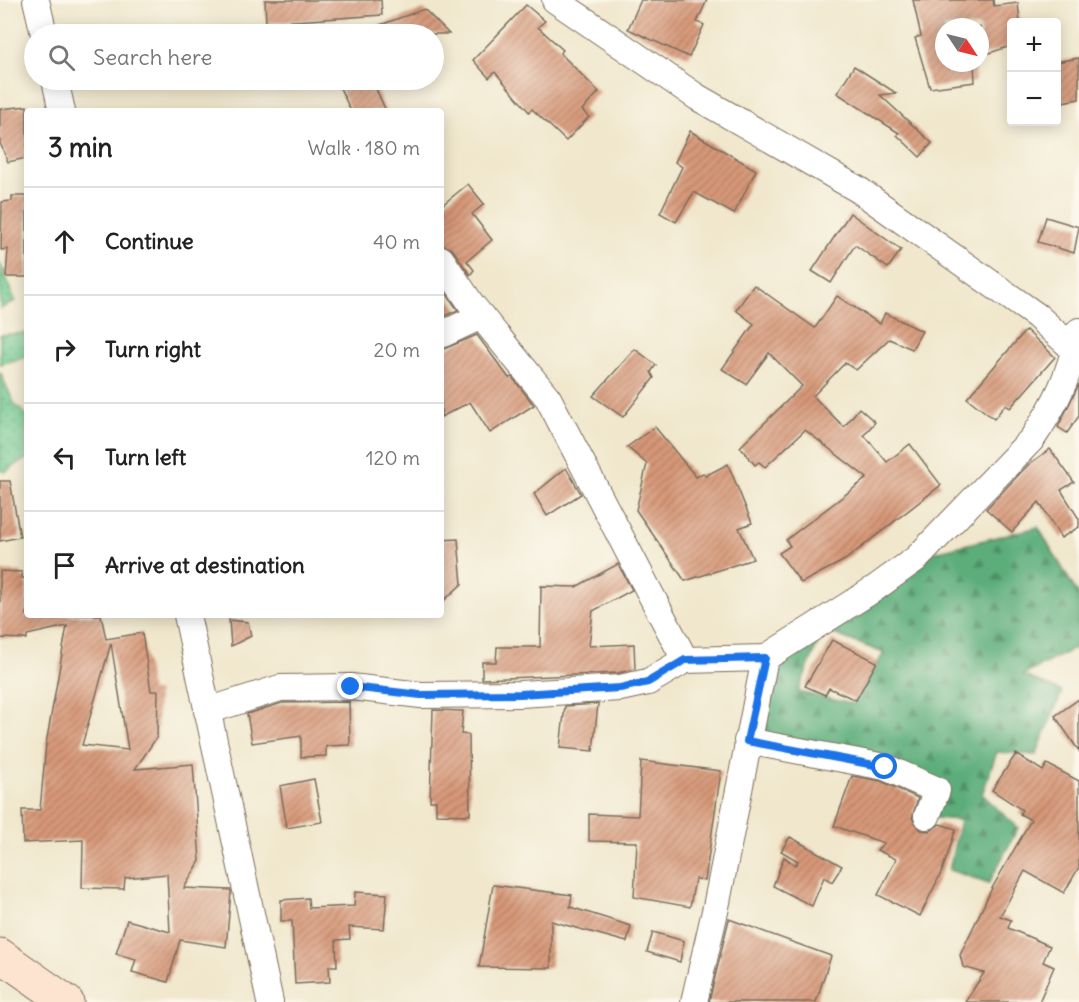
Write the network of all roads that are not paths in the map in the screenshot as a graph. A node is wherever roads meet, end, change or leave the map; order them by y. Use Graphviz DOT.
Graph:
graph roads {
  1 [pos="36,0"];
  2 [pos="555,0"];
  3 [pos="42,24"];
  4 [pos="57,90"];
  5 [pos="61,108"];
  6 [pos="444,263"];
  7 [pos="481,316"];
  8 [pos="444,334"];
  9 [pos="1078,344"];
  10 [pos="188,618"];
  11 [pos="765,658"];
  12 [pos="685,660"];
  13 [pos="207,711"];
  14 [pos="747,741"];
  15 [pos="927,816"];
  16 [pos="0,955"];
  17 [pos="67,1002"];
  18 [pos="270,1002"];
  19 [pos="694,1002"];
  1 -- 3 [label="street"];
  2 -- 9 [label="street"];
  4 -- 5 [label="street"];
  6 -- 7 [label="street"];
  7 -- 8 [label="street"];
  7 -- 12 [label="street"];
  9 -- 11 [label="street"];
  10 -- 13 [label="street"];
  11 -- 12 [label="street"];
  11 -- 14 [label="street"];
  12 -- 13 [label="street"];
  13 -- 18 [label="street"];
  14 -- 15 [label="street"];
  14 -- 19 [label="street"];
  16 -- 17 [label="main road"];
}
